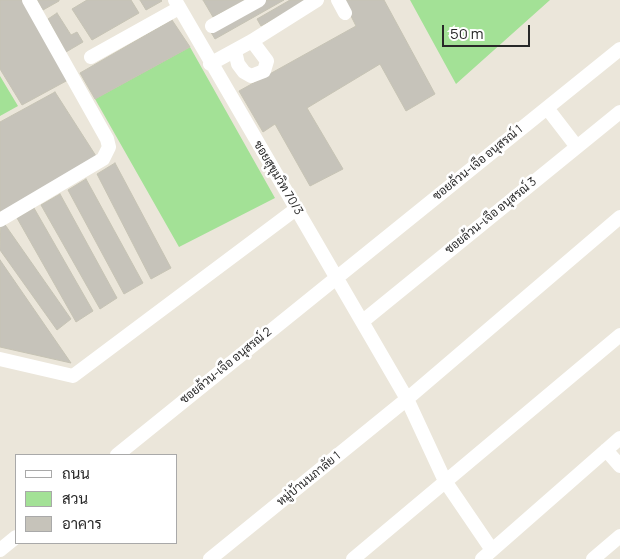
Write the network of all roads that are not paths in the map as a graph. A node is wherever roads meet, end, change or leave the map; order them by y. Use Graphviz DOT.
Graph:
graph roads {
  1 [pos="29,0"];
  2 [pos="259,0"];
  3 [pos="318,0"];
  4 [pos="338,0"];
  5 [pos="177,4"];
  6 [pos="345,13"];
  7 [pos="212,26"];
  8 [pos="252,42"];
  9 [pos="620,49"];
  10 [pos="235,51"];
  11 [pos="91,57"];
  12 [pos="210,64"];
  13 [pos="547,108"];
  14 [pos="620,112"];
  15 [pos="577,146"];
  16 [pos="296,208"];
  17 [pos="620,217"];
  18 [pos="0,220"];
  19 [pos="336,278"];
  20 [pos="363,321"];
  21 [pos="620,335"];
  22 [pos="0,359"];
  23 [pos="407,398"];
  24 [pos="620,438"];
  25 [pos="606,450"];
  26 [pos="118,454"];
  27 [pos="620,466"];
  28 [pos="445,481"];
  29 [pos="620,536"];
  30 [pos="15,538"];
  31 [pos="0,550"];
  32 [pos="487,555"];
  33 [pos="210,559"];
  34 [pos="354,559"];
  35 [pos="593,559"];
  1 -- 18 [label="street"];
  2 -- 7 [label="street"];
  3 -- 8 [label="street"];
  4 -- 6 [label="street"];
  5 -- 11 [label="street"];
  5 -- 12 [label="street, ซอยสุขุมวิท 70/3"];
  8 -- 10 [label="street"];
  8 -- 10 [label="street"];
  9 -- 13 [label="street, ซอยล้วน-เจือ อนุสรณ์ 1"];
  10 -- 12 [label="street"];
  12 -- 16 [label="street, ซอยสุขุมวิท 70/3"];
  13 -- 15 [label="street"];
  13 -- 19 [label="street, ซอยล้วน-เจือ อนุสรณ์ 1"];
  14 -- 15 [label="street, ซอยล้วน-เจือ อนุสรณ์ 3"];
  15 -- 20 [label="street, ซอยล้วน-เจือ อนุสรณ์ 3"];
  16 -- 19 [label="street, ซอยสุขุมวิท 70/3"];
  16 -- 22 [label="street"];
  17 -- 23 [label="street, หมู่บ้านนภาลัย 1"];
  19 -- 20 [label="street, ซอยสุขุมวิท 70/3"];
  19 -- 26 [label="street, ซอยล้วน-เจือ อนุสรณ์ 2"];
  20 -- 23 [label="street, ซอยสุขุมวิท 70/3"];
  21 -- 28 [label="street"];
  23 -- 28 [label="street, ซอยสุขุมวิท 70/3"];
  23 -- 33 [label="street, หมู่บ้านนภาลัย 1"];
  24 -- 25 [label="street"];
  25 -- 27 [label="street"];
  25 -- 32 [label="street"];
  28 -- 32 [label="street, ซอยสุขุมวิท 70/3"];
  28 -- 34 [label="street"];
  29 -- 35 [label="street"];
  30 -- 31 [label="street"];
}
